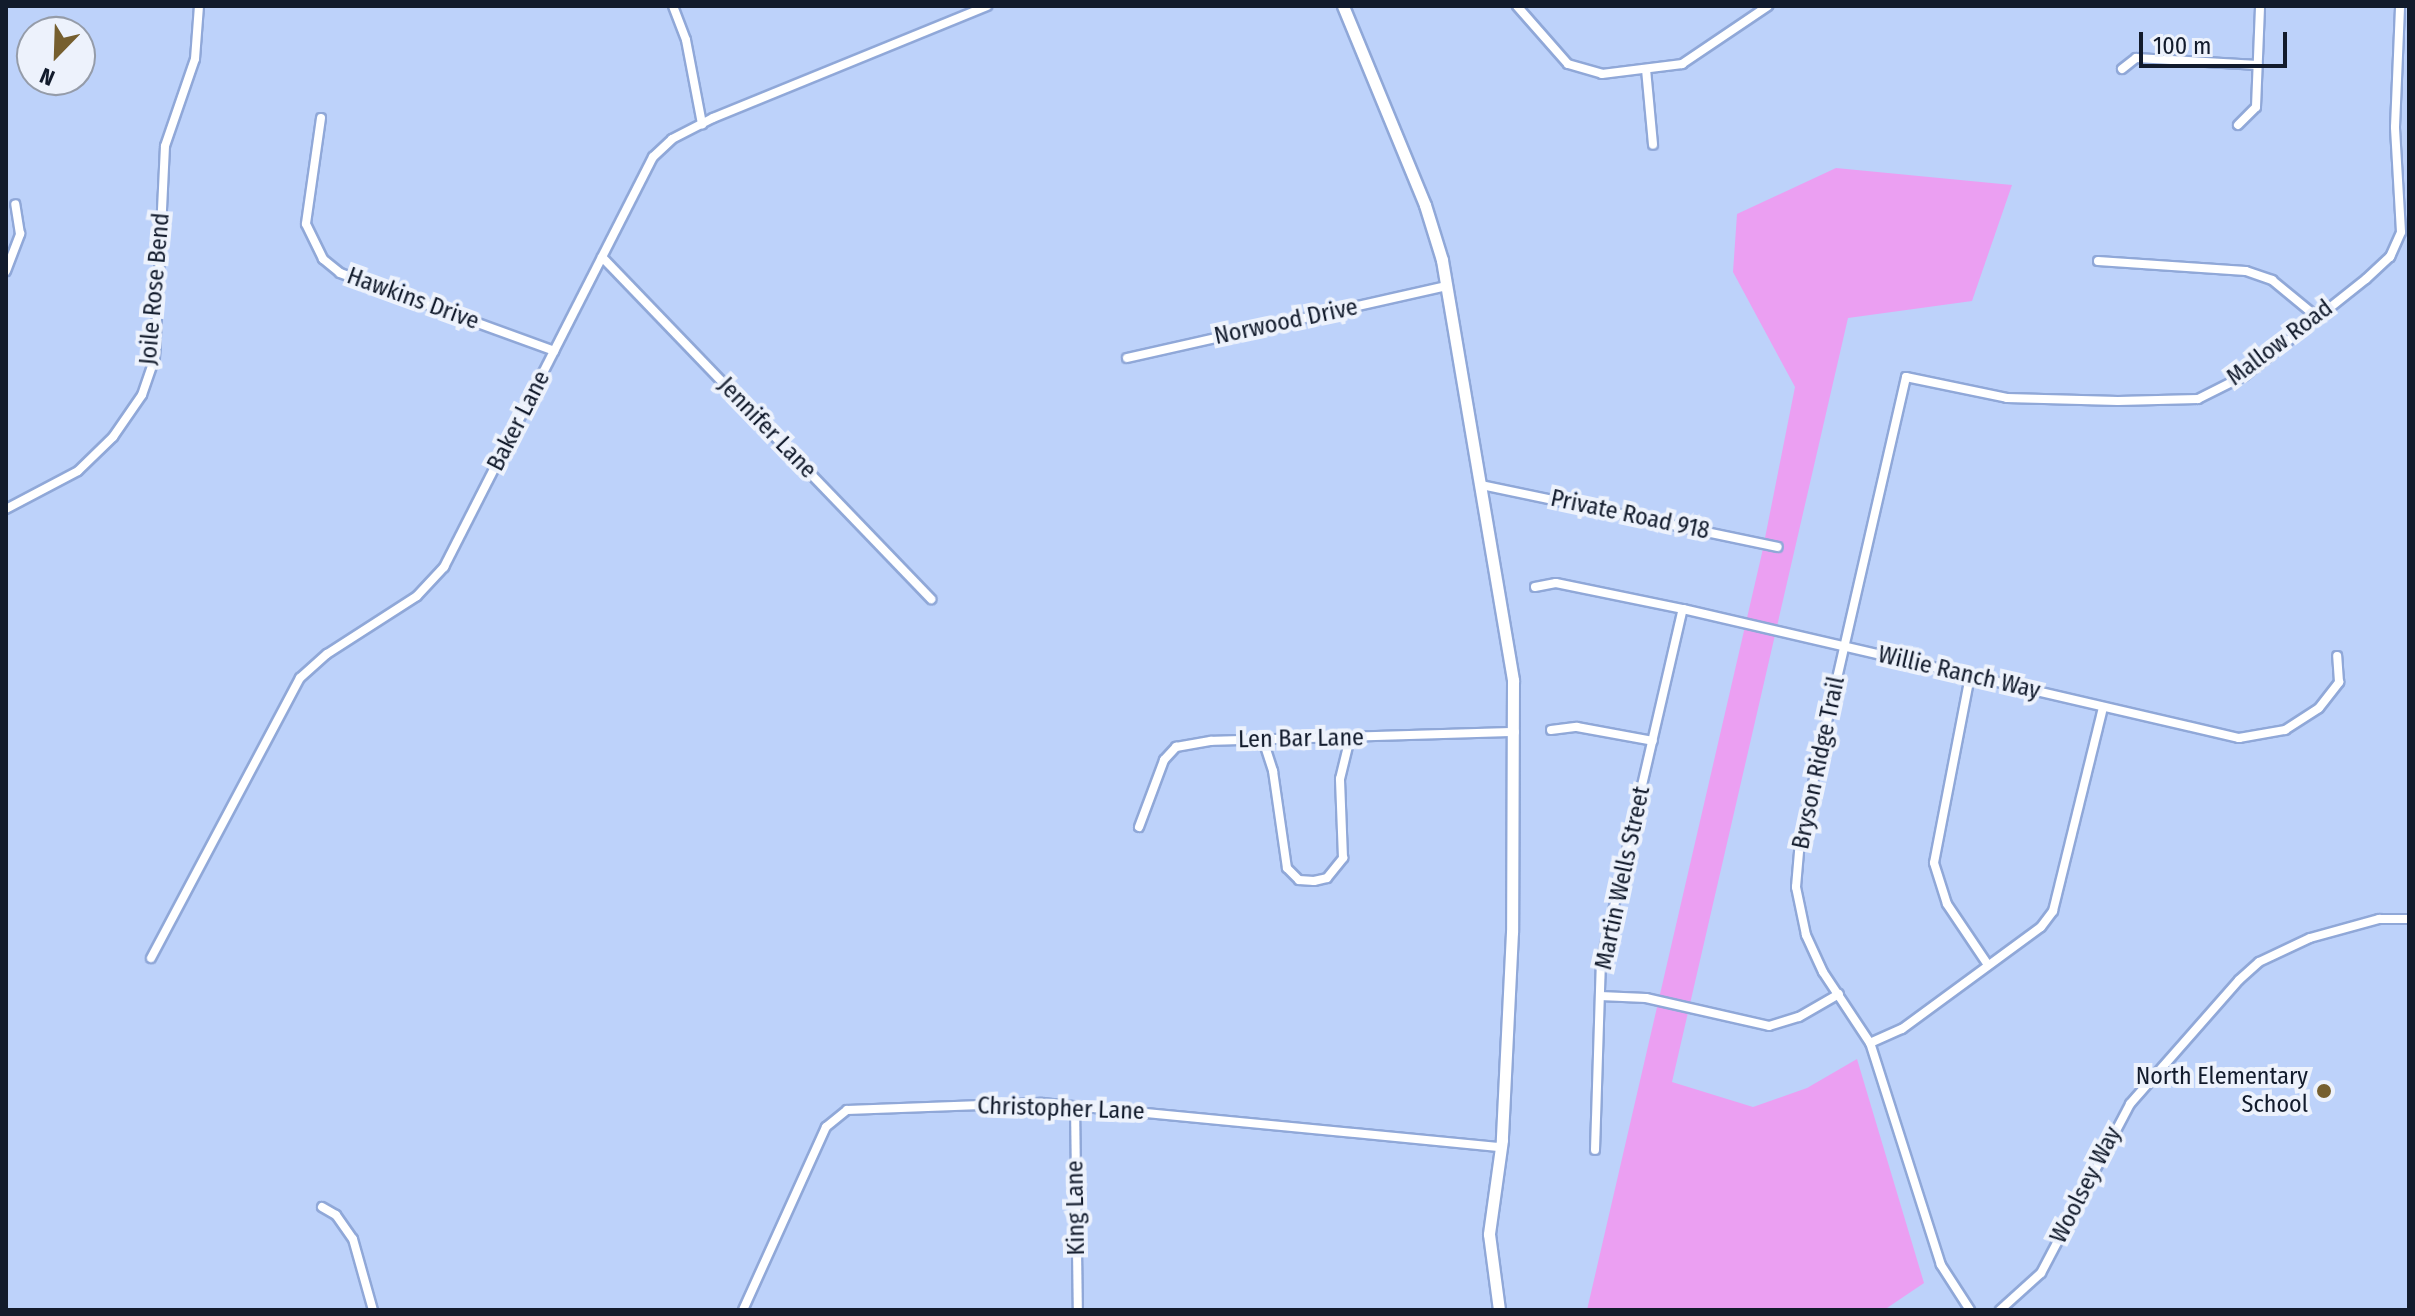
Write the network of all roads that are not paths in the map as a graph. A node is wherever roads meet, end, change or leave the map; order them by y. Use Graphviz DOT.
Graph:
graph roads {
  1 [pos="199,6"];
  2 [pos="673,6"];
  3 [pos="987,6"];
  4 [pos="1343,6"];
  5 [pos="1517,6"];
  6 [pos="1768,6"];
  7 [pos="2260,6"];
  8 [pos="2400,6"];
  9 [pos="2258,65"];
  10 [pos="1646,69"];
  11 [pos="2122,69"];
  12 [pos="321,118"];
  13 [pos="702,124"];
  14 [pos="2238,125"];
  15 [pos="1653,145"];
  16 [pos="15,204"];
  17 [pos="602,257"];
  18 [pos="2098,261"];
  19 [pos="6,271"];
  20 [pos="1446,286"];
  21 [pos="2317,317"];
  22 [pos="554,351"];
  23 [pos="1127,358"];
  24 [pos="1906,377"];
  25 [pos="1481,485"];
  26 [pos="6,509"];
  27 [pos="1778,547"];
  28 [pos="1535,587"];
  29 [pos="931,599"];
  30 [pos="1683,609"];
  31 [pos="1844,646"];
  32 [pos="2337,656"];
  33 [pos="1970,676"];
  34 [pos="2103,707"];
  35 [pos="1551,730"];
  36 [pos="1516,732"];
  37 [pos="1350,738"];
  38 [pos="1263,740"];
  39 [pos="1653,741"];
  40 [pos="1139,827"];
  41 [pos="2409,919"];
  42 [pos="151,958"];
  43 [pos="1988,965"];
  44 [pos="1839,994"];
  45 [pos="1600,996"];
  46 [pos="1870,1043"];
  47 [pos="1075,1106"];
  48 [pos="1501,1147"];
  49 [pos="1595,1150"];
  50 [pos="322,1207"];
  51 [pos="373,1310"];
  52 [pos="743,1310"];
  53 [pos="1078,1310"];
  54 [pos="1499,1310"];
  55 [pos="1970,1310"];
  56 [pos="2000,1310"];
  1 -- 26 [label="street, Joile Rose Bend"];
  2 -- 13 [label="street"];
  3 -- 13 [label="street, Baker Lane"];
  4 -- 20 [label="street"];
  5 -- 10 [label="street"];
  6 -- 10 [label="street"];
  7 -- 9 [label="street"];
  8 -- 21 [label="street, Mallow Road"];
  9 -- 11 [label="street"];
  9 -- 14 [label="street"];
  10 -- 15 [label="street"];
  12 -- 22 [label="street, Hawkins Drive"];
  13 -- 17 [label="street, Baker Lane"];
  16 -- 19 [label="street"];
  17 -- 22 [label="street, Baker Lane"];
  17 -- 29 [label="street, Jennifer Lane"];
  18 -- 21 [label="street"];
  20 -- 23 [label="street, Norwood Drive"];
  20 -- 25 [label="street"];
  21 -- 24 [label="street, Mallow Road"];
  22 -- 42 [label="street, Baker Lane"];
  24 -- 31 [label="street, Bryson Ridge Trail"];
  25 -- 27 [label="street, Private Road 918"];
  25 -- 36 [label="street"];
  28 -- 30 [label="street, Willie Ranch Way"];
  30 -- 31 [label="street, Willie Ranch Way"];
  30 -- 39 [label="street, Martin Wells Street"];
  31 -- 33 [label="street, Willie Ranch Way"];
  31 -- 44 [label="street, Bryson Ridge Trail"];
  32 -- 34 [label="street, Willie Ranch Way"];
  33 -- 34 [label="street, Willie Ranch Way"];
  33 -- 43 [label="street"];
  34 -- 43 [label="street"];
  35 -- 39 [label="street"];
  36 -- 37 [label="street, Len Bar Lane"];
  36 -- 48 [label="street"];
  37 -- 38 [label="street, Len Bar Lane"];
  37 -- 38 [label="street"];
  38 -- 40 [label="street, Len Bar Lane"];
  39 -- 45 [label="street, Martin Wells Street"];
  41 -- 56 [label="street, Woolsey Way"];
  43 -- 46 [label="street"];
  44 -- 45 [label="street"];
  44 -- 46 [label="street, Bryson Ridge Trail"];
  45 -- 49 [label="street, Martin Wells Street"];
  46 -- 55 [label="street, Bryson Ridge Trail"];
  47 -- 48 [label="street, Christopher Lane"];
  47 -- 52 [label="street, Christopher Lane"];
  47 -- 53 [label="street, King Lane"];
  48 -- 54 [label="street"];
  50 -- 51 [label="street"];
}
